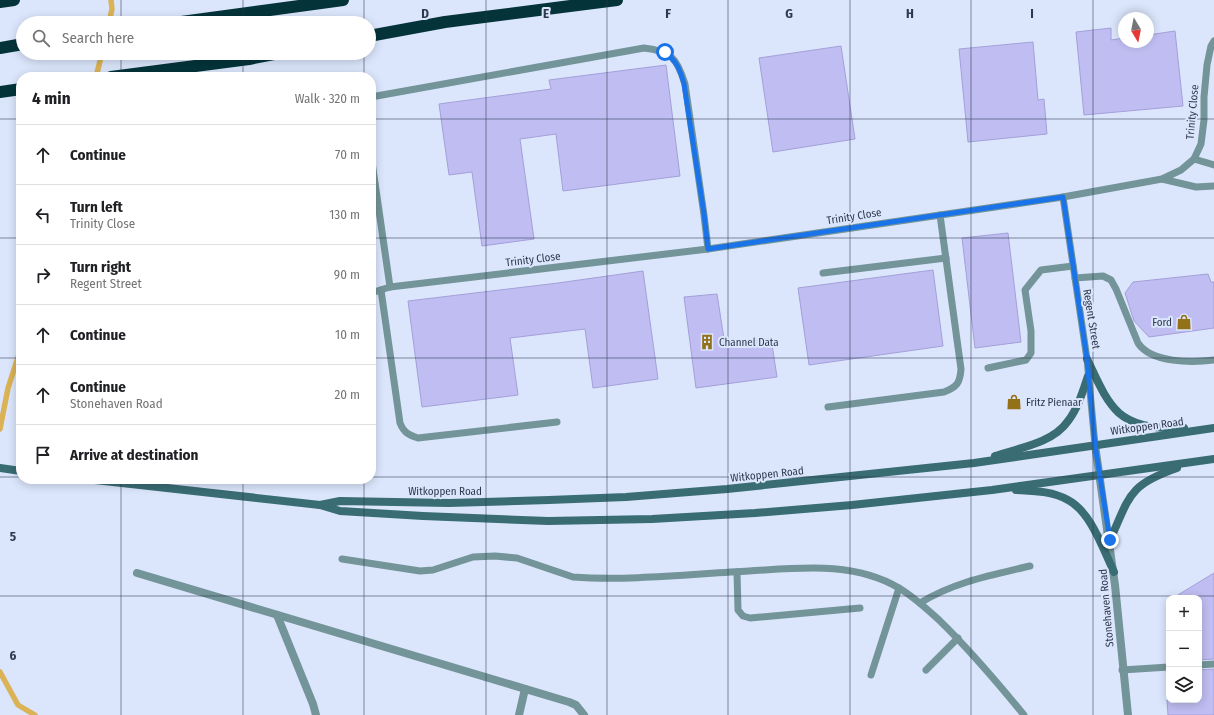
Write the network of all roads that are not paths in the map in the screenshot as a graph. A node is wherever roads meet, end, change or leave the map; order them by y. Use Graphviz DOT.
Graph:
graph roads {
  1 [pos="343,0"];
  2 [pos="616,0"];
  3 [pos="222,16"];
  4 [pos="376,35"];
  5 [pos="1214,41"];
  6 [pos="16,45"];
  7 [pos="0,48"];
  8 [pos="241,60"];
  9 [pos="149,72"];
  10 [pos="16,90"];
  11 [pos="0,92"];
  12 [pos="376,96"];
  13 [pos="1194,160"];
  14 [pos="1214,165"];
  15 [pos="1162,179"];
  16 [pos="1214,186"];
  17 [pos="376,190"];
  18 [pos="1063,197"];
  19 [pos="940,214"];
  20 [pos="708,249"];
  21 [pos="946,258"];
  22 [pos="1073,266"];
  23 [pos="822,273"];
  24 [pos="1075,278"];
  25 [pos="390,287"];
  26 [pos="381,290"];
  27 [pos="376,292"];
  28 [pos="1087,359"];
  29 [pos="1214,360"];
  30 [pos="988,368"];
  31 [pos="1088,376"];
  32 [pos="828,408"];
  33 [pos="557,422"];
  34 [pos="1214,428"];
  35 [pos="1095,445"];
  36 [pos="1214,459"];
  37 [pos="1203,461"];
  38 [pos="974,463"];
  39 [pos="0,468"];
  40 [pos="16,470"];
  41 [pos="1099,476"];
  42 [pos="129,484"];
  43 [pos="992,490"];
  44 [pos="320,506"];
  45 [pos="1110,540"];
  46 [pos="342,559"];
  47 [pos="1030,566"];
  48 [pos="737,572"];
  49 [pos="1114,572"];
  50 [pos="137,573"];
  51 [pos="899,588"];
  52 [pos="920,603"];
  53 [pos="860,608"];
  54 [pos="277,615"];
  55 [pos="958,638"];
  56 [pos="1214,664"];
  57 [pos="1202,665"];
  58 [pos="1166,667"];
  59 [pos="926,670"];
  60 [pos="1122,670"];
  61 [pos="871,675"];
  62 [pos="526,689"];
  63 [pos="316,715"];
  64 [pos="519,715"];
  65 [pos="584,715"];
  66 [pos="1024,715"];
  67 [pos="1128,715"];
  1 -- 3 [label="highway"];
  2 -- 4 [label="highway"];
  5 -- 13 [label="lane, Trinity Close"];
  6 -- 7 [label="highway"];
  8 -- 9 [label="highway"];
  10 -- 11 [label="highway"];
  12 -- 20 [label="lane"];
  13 -- 14 [label="lane"];
  13 -- 15 [label="lane, Trinity Close"];
  15 -- 16 [label="lane"];
  15 -- 18 [label="lane, Trinity Close"];
  17 -- 25 [label="lane"];
  18 -- 19 [label="lane, Trinity Close"];
  18 -- 22 [label="lane, Regent Street"];
  19 -- 20 [label="lane, Trinity Close"];
  19 -- 21 [label="lane"];
  20 -- 25 [label="lane, Trinity Close"];
  21 -- 23 [label="lane"];
  21 -- 32 [label="lane"];
  22 -- 24 [label="lane, Regent Street"];
  22 -- 30 [label="lane"];
  24 -- 28 [label="lane, Regent Street"];
  24 -- 29 [label="lane"];
  25 -- 26 [label="lane, Trinity Close"];
  26 -- 27 [label="lane, Trinity Close"];
  26 -- 33 [label="lane"];
  28 -- 31 [label="lane, Regent Street"];
  28 -- 34 [label="main road"];
  31 -- 35 [label="lane, Regent Street"];
  31 -- 38 [label="main road"];
  34 -- 35 [label="main road, Witkoppen Road"];
  35 -- 38 [label="main road, Witkoppen Road"];
  35 -- 41 [label="street, Stonehaven Road"];
  36 -- 37 [label="main road, Witkoppen Road"];
  37 -- 41 [label="main road, Witkoppen Road"];
  37 -- 45 [label="main road"];
  38 -- 44 [label="main road, Witkoppen Road"];
  39 -- 40 [label="main road"];
  41 -- 43 [label="main road, Witkoppen Road"];
  41 -- 45 [label="street, Stonehaven Road"];
  42 -- 44 [label="main road, Witkoppen Road"];
  43 -- 44 [label="main road, Witkoppen Road"];
  43 -- 49 [label="main road"];
  45 -- 49 [label="street, Stonehaven Road"];
  46 -- 48 [label="lane"];
  47 -- 52 [label="lane"];
  48 -- 51 [label="lane"];
  48 -- 53 [label="lane"];
  49 -- 60 [label="street, Stonehaven Road"];
  50 -- 54 [label="street"];
  51 -- 52 [label="lane"];
  51 -- 61 [label="lane"];
  52 -- 55 [label="lane"];
  54 -- 62 [label="street"];
  54 -- 63 [label="street"];
  55 -- 59 [label="lane"];
  55 -- 66 [label="lane"];
  56 -- 57 [label="lane"];
  58 -- 60 [label="lane"];
  60 -- 67 [label="street, Stonehaven Road"];
  62 -- 64 [label="street"];
  62 -- 65 [label="street"];
}
